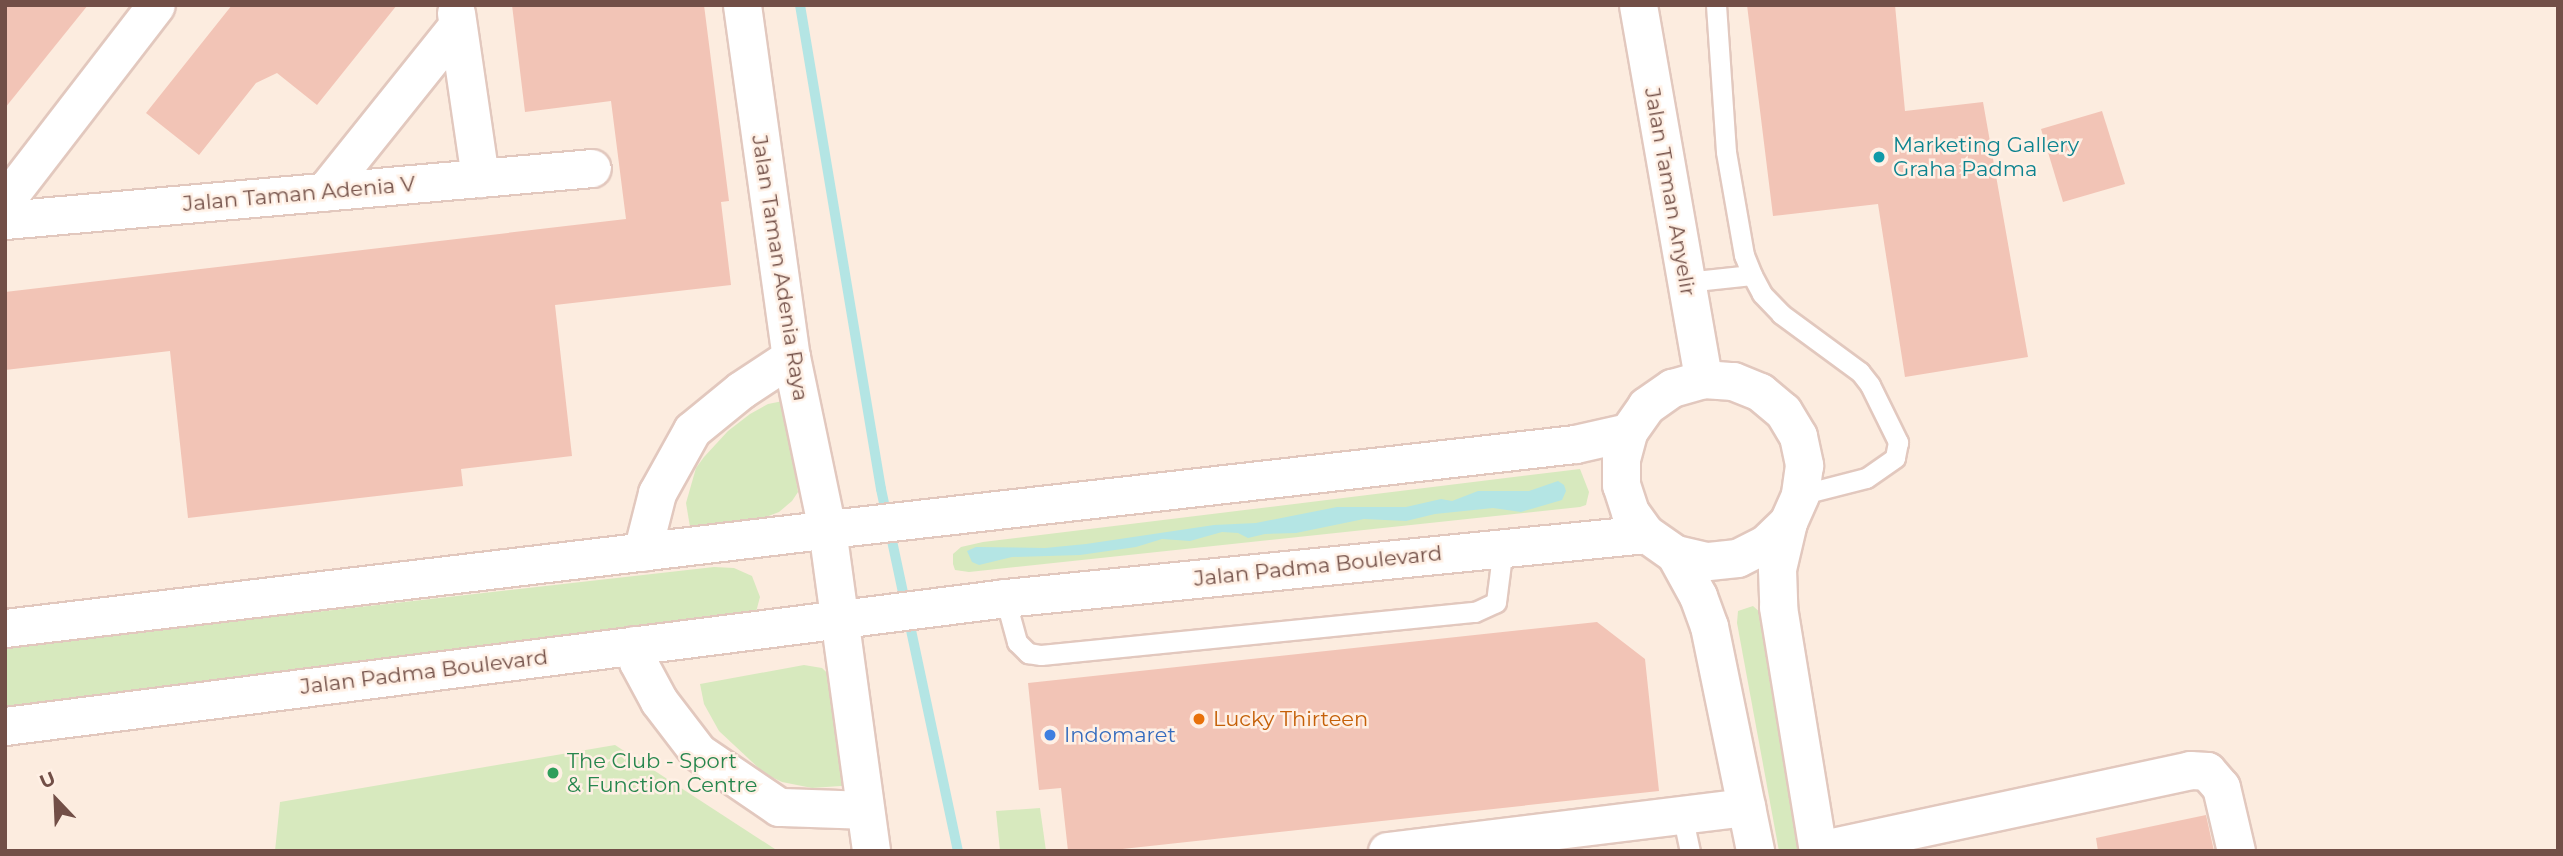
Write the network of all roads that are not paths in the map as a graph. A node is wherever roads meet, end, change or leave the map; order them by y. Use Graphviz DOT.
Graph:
graph roads {
  1 [pos="156,5"];
  2 [pos="742,5"];
  3 [pos="1638,5"];
  4 [pos="1716,5"];
  5 [pos="456,16"];
  6 [pos="592,168"];
  7 [pos="480,178"];
  8 [pos="324,192"];
  9 [pos="5,201"];
  10 [pos="5,220"];
  11 [pos="1752,275"];
  12 [pos="1686,282"];
  13 [pos="791,357"];
  14 [pos="1703,379"];
  15 [pos="1628,432"];
  16 [pos="1794,509"];
  17 [pos="829,529"];
  18 [pos="1646,534"];
  19 [pos="1503,547"];
  20 [pos="642,552"];
  21 [pos="1675,554"];
  22 [pos="998,599"];
  23 [pos="841,619"];
  24 [pos="5,628"];
  25 [pos="634,645"];
  26 [pos="5,726"];
  27 [pos="1746,807"];
  28 [pos="864,810"];
  29 [pos="1682,814"];
  30 [pos="1892,843"];
  31 [pos="1441,847"];
  32 [pos="1818,850"];
  33 [pos="871,851"];
  34 [pos="1387,851"];
  35 [pos="1690,851"];
  36 [pos="1755,851"];
  37 [pos="2236,851"];
  1 -- 9 [label="street"];
  2 -- 13 [label="street, Jalan Taman Adenia Raya"];
  3 -- 12 [label="street, Jalan Taman Anyelir"];
  4 -- 11 [label="lane"];
  5 -- 7 [label="street"];
  5 -- 8 [label="street"];
  6 -- 7 [label="street, Jalan Taman Adenia V"];
  7 -- 8 [label="street, Jalan Taman Adenia V"];
  8 -- 10 [label="street, Jalan Taman Adenia V"];
  11 -- 12 [label="lane"];
  11 -- 16 [label="lane"];
  12 -- 14 [label="street, Jalan Taman Anyelir"];
  13 -- 17 [label="street, Jalan Taman Adenia Raya"];
  13 -- 20 [label="street"];
  14 -- 15 [label="street"];
  14 -- 16 [label="street"];
  15 -- 17 [label="street"];
  15 -- 18 [label="street"];
  16 -- 21 [label="street"];
  16 -- 32 [label="street"];
  17 -- 20 [label="street"];
  17 -- 23 [label="street, Jalan Taman Adenia Raya"];
  18 -- 19 [label="street, Jalan Padma Boulevard"];
  18 -- 21 [label="street"];
  19 -- 22 [label="street, Jalan Padma Boulevard"];
  19 -- 22 [label="lane"];
  20 -- 24 [label="street"];
  21 -- 27 [label="street"];
  22 -- 23 [label="street, Jalan Padma Boulevard"];
  23 -- 25 [label="street, Jalan Padma Boulevard"];
  23 -- 28 [label="street, Jalan Taman Adenia Raya"];
  25 -- 26 [label="street, Jalan Padma Boulevard"];
  25 -- 28 [label="street"];
  27 -- 29 [label="street"];
  27 -- 36 [label="street"];
  28 -- 33 [label="street, Jalan Taman Adenia Raya"];
  29 -- 31 [label="street"];
  29 -- 35 [label="lane"];
  30 -- 32 [label="street"];
  30 -- 37 [label="street"];
  31 -- 34 [label="street"];
}
